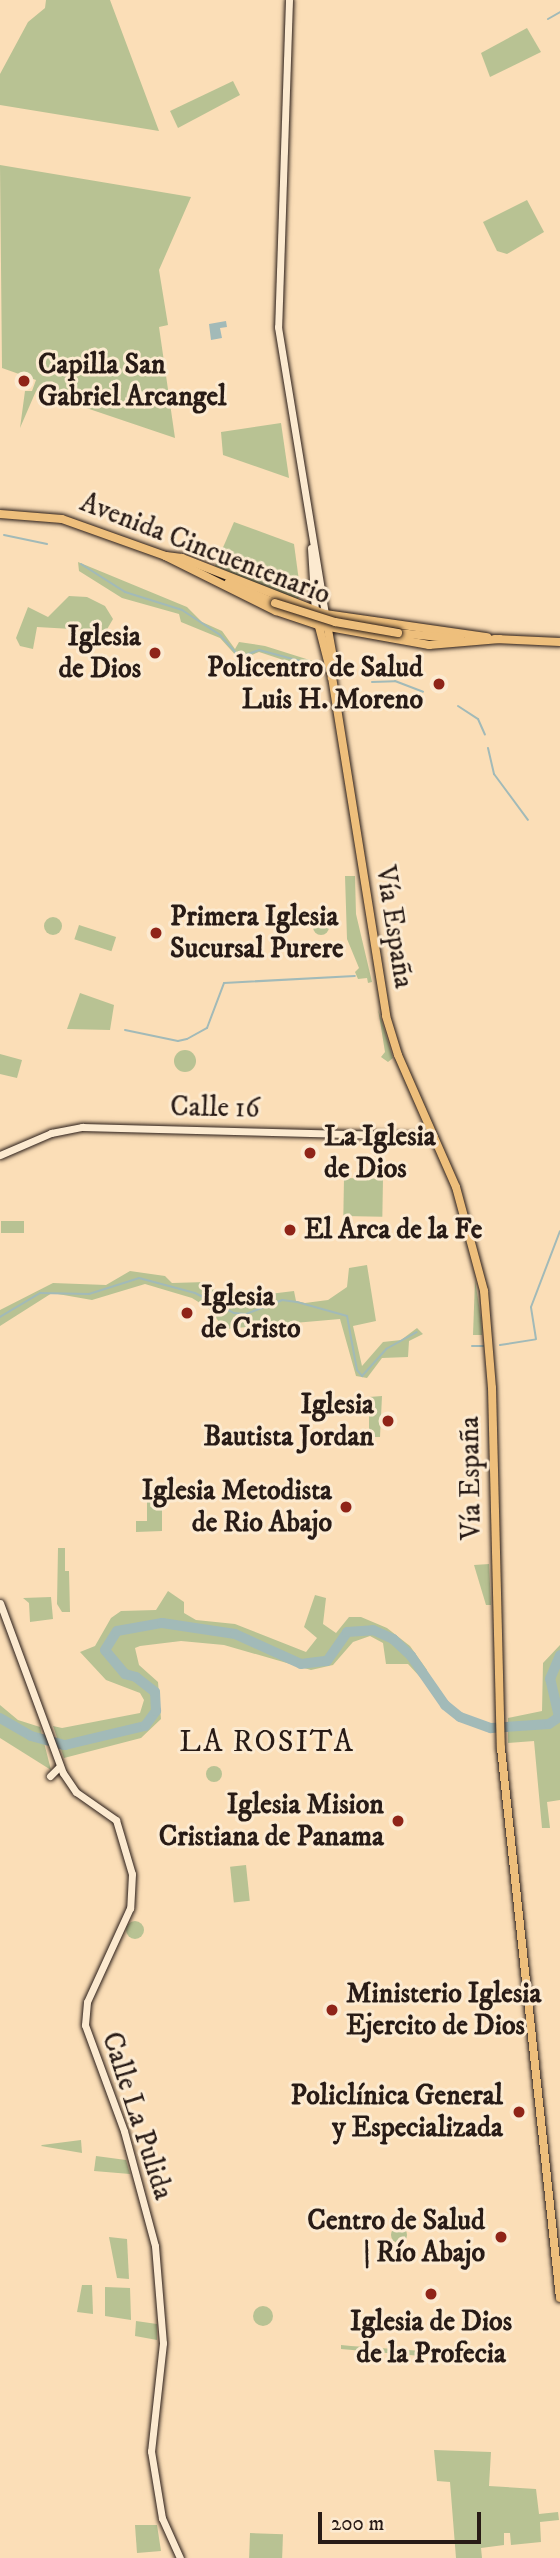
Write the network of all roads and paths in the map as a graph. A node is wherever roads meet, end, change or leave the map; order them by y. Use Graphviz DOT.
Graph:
graph roads {
  1 [pos="289,0"];
  2 [pos="0,514"];
  3 [pos="311,547"];
  4 [pos="165,556"];
  5 [pos="315,611"];
  6 [pos="325,614"];
  7 [pos="323,626"];
  8 [pos="346,631"];
  9 [pos="500,639"];
  10 [pos="560,642"];
  11 [pos="331,652"];
  12 [pos="332,677"];
  13 [pos="434,1136"];
  14 [pos="0,1155"];
  15 [pos="0,1603"];
  16 [pos="59,1762"];
  17 [pos="50,1776"];
  18 [pos="560,2298"];
  19 [pos="180,2558"];
  1 -- 3 [label="main road"];
  2 -- 4 [label="main road, Avenida Cincuentenario"];
  3 -- 5 [label="main road"];
  3 -- 6 [label="main road"];
  4 -- 5 [label="main road"];
  4 -- 7 [label="main road"];
  4 -- 9 [label="main road, Avenida Cincuentenario, bridge"];
  5 -- 6 [label="main road"];
  5 -- 7 [label="main road, Vía España"];
  6 -- 7 [label="main road, Vía España"];
  6 -- 9 [label="main road"];
  7 -- 8 [label="main road"];
  7 -- 11 [label="main road, Vía España"];
  7 -- 12 [label="main road, Vía España"];
  8 -- 9 [label="main road"];
  8 -- 11 [label="main road"];
  9 -- 10 [label="main road, Avenida Cincuentenario"];
  11 -- 12 [label="main road, Vía España"];
  12 -- 13 [label="main road, Vía España"];
  13 -- 14 [label="main road, Calle 16"];
  13 -- 18 [label="main road, Vía España"];
  15 -- 16 [label="main road, Calle La Pulida"];
  16 -- 17 [label="main road"];
  16 -- 19 [label="main road, Calle La Pulida"];
}
